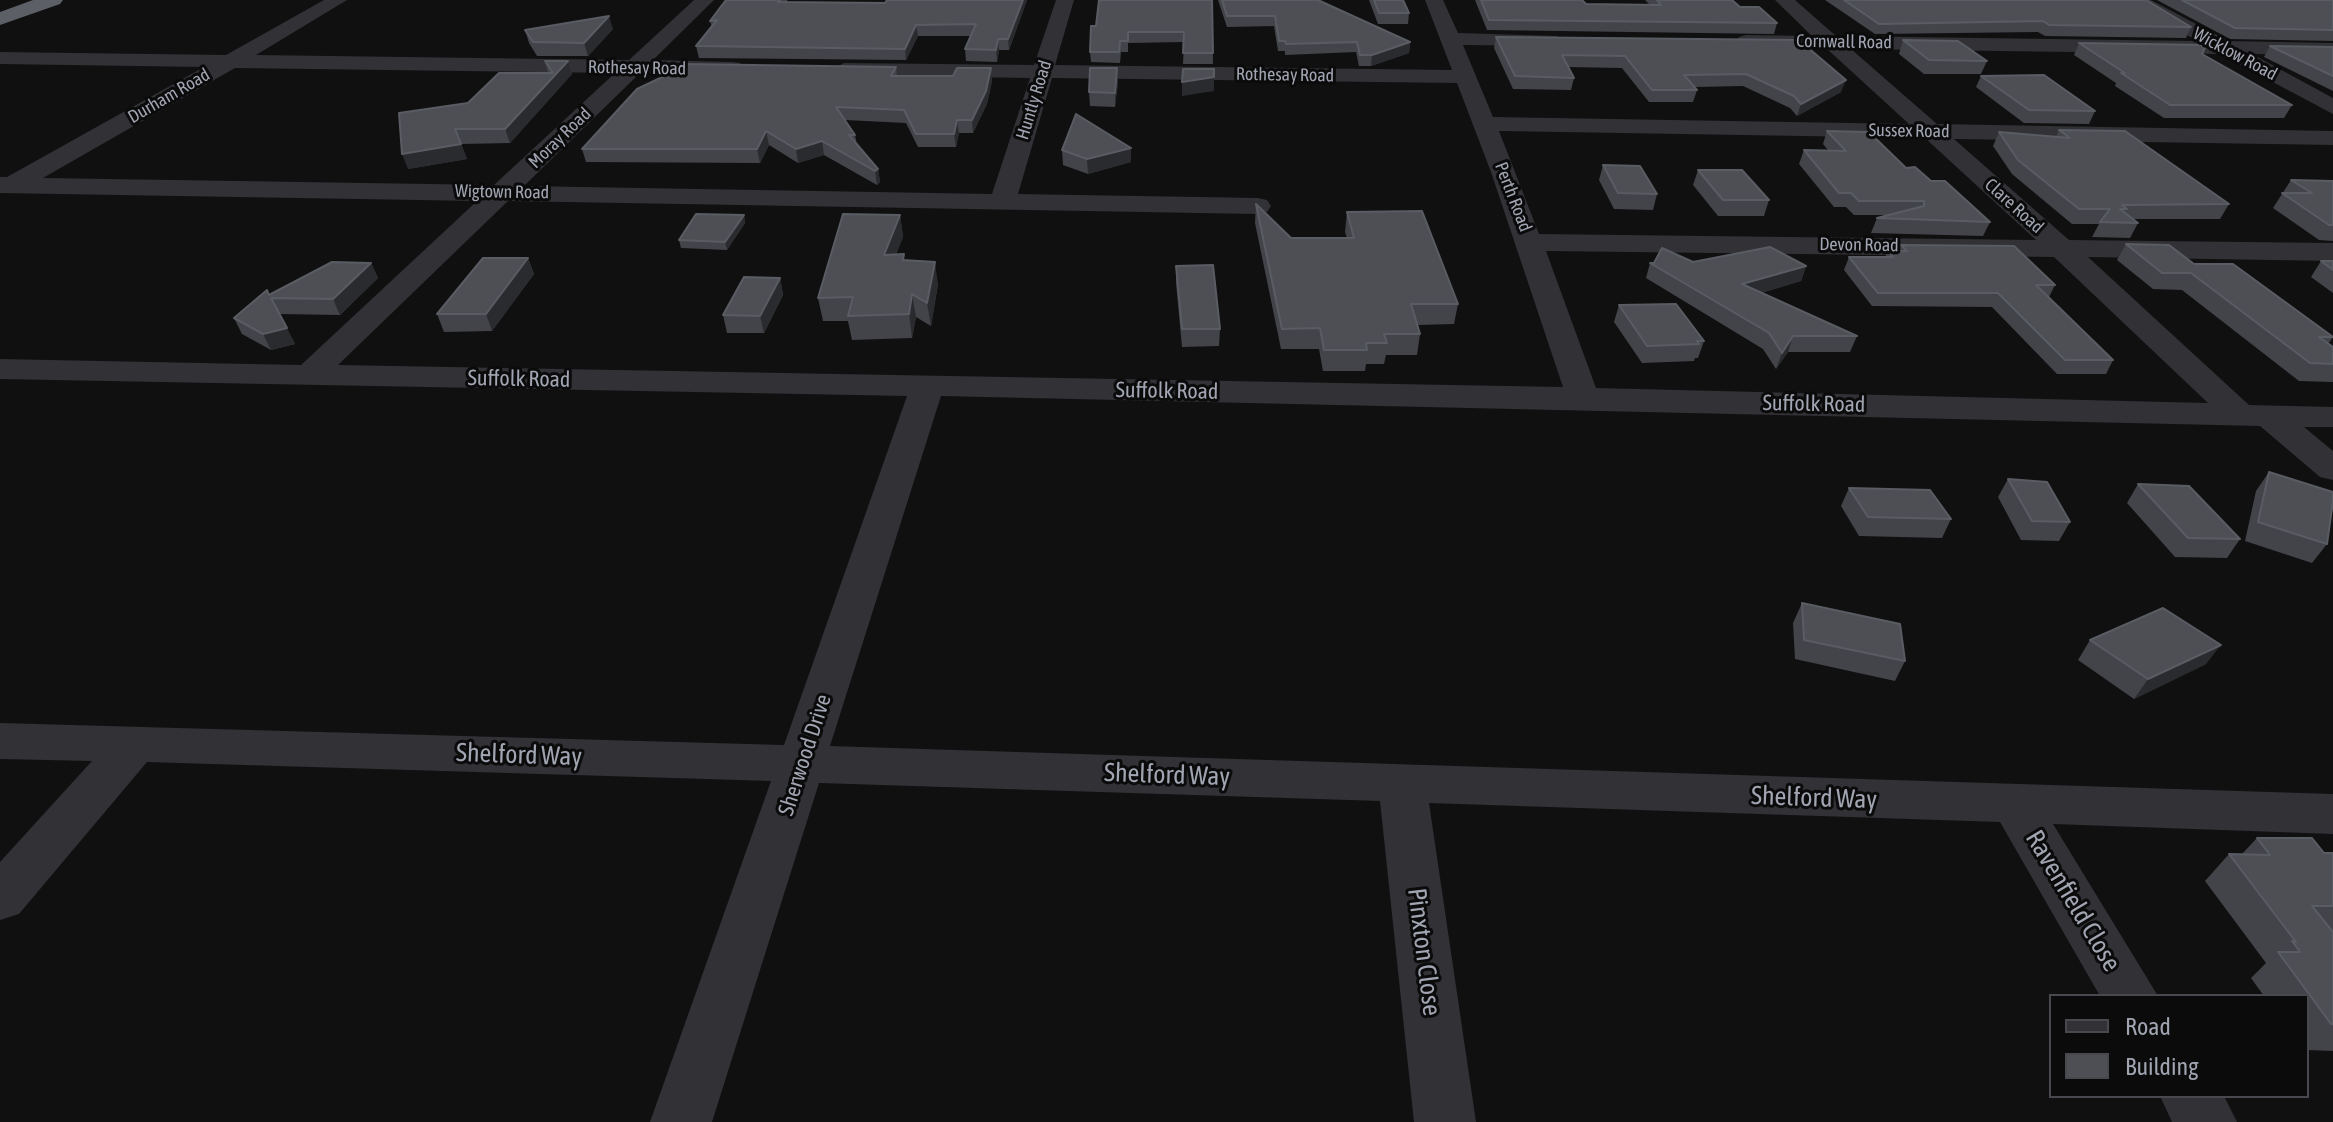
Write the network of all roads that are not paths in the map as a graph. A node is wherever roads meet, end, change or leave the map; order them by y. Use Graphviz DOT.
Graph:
graph roads {
  1 [pos="53,0"];
  2 [pos="338,0"];
  3 [pos="705,0"];
  4 [pos="1065,0"];
  5 [pos="1434,0"];
  6 [pos="1784,0"];
  7 [pos="2137,0"];
  8 [pos="0,19"];
  9 [pos="1450,39"];
  10 [pos="1577,40"];
  11 [pos="1719,41"];
  12 [pos="1829,42"];
  13 [pos="2223,48"];
  14 [pos="2333,49"];
  15 [pos="0,58"];
  16 [pos="228,63"];
  17 [pos="633,68"];
  18 [pos="759,69"];
  19 [pos="823,69"];
  20 [pos="1043,71"];
  21 [pos="1465,77"];
  22 [pos="2333,107"];
  23 [pos="1485,124"];
  24 [pos="1929,131"];
  25 [pos="2333,138"];
  26 [pos="4,188"];
  27 [pos="504,192"];
  28 [pos="1003,200"];
  29 [pos="1258,206"];
  30 [pos="1530,242"];
  31 [pos="2060,247"];
  32 [pos="2333,252"];
  33 [pos="0,369"];
  34 [pos="310,374"];
  35 [pos="927,387"];
  36 [pos="1583,398"];
  37 [pos="2255,415"];
  38 [pos="2333,417"];
  39 [pos="2333,469"];
  40 [pos="0,741"];
  41 [pos="135,745"];
  42 [pos="802,765"];
  43 [pos="1402,782"];
  44 [pos="2015,805"];
  45 [pos="2333,814"];
  46 [pos="0,898"];
  47 [pos="2129,994"];
  48 [pos="2191,1098"];
  49 [pos="681,1122"];
  50 [pos="1445,1122"];
  51 [pos="2206,1122"];
  1 -- 8 [label="highway"];
  2 -- 16 [label="street, Durham Road"];
  3 -- 17 [label="street, Moray Road"];
  4 -- 20 [label="street, Huntly Road"];
  5 -- 9 [label="street, Perth Road"];
  6 -- 12 [label="street, Clare Road"];
  7 -- 13 [label="street, Wicklow Road"];
  9 -- 10 [label="street"];
  9 -- 21 [label="street, Perth Road"];
  11 -- 12 [label="street, Cornwall Road"];
  12 -- 13 [label="street, Cornwall Road"];
  12 -- 24 [label="street, Clare Road"];
  13 -- 14 [label="street, Cornwall Road"];
  13 -- 22 [label="street, Wicklow Road"];
  15 -- 16 [label="street, Rothesay Road"];
  16 -- 17 [label="street, Rothesay Road"];
  16 -- 26 [label="street, Durham Road"];
  17 -- 18 [label="street, Rothesay Road"];
  17 -- 27 [label="street, Moray Road"];
  19 -- 20 [label="street, Rothesay Road"];
  20 -- 21 [label="street, Rothesay Road"];
  20 -- 28 [label="street, Huntly Road"];
  21 -- 23 [label="street, Perth Road"];
  23 -- 24 [label="street, Sussex Road"];
  23 -- 30 [label="street, Perth Road"];
  24 -- 25 [label="street, Sussex Road"];
  24 -- 31 [label="street, Clare Road"];
  26 -- 27 [label="street, Wigtown Road"];
  27 -- 28 [label="street, Wigtown Road"];
  27 -- 34 [label="street, Moray Road"];
  28 -- 29 [label="street, Wigtown Road"];
  30 -- 31 [label="street, Devon Road"];
  30 -- 36 [label="street, Perth Road"];
  31 -- 32 [label="street, Devon Road"];
  31 -- 37 [label="street, Clare Road"];
  33 -- 34 [label="street, Suffolk Road"];
  34 -- 35 [label="street, Suffolk Road"];
  35 -- 36 [label="street, Suffolk Road"];
  35 -- 42 [label="street, Sherwood Drive"];
  36 -- 37 [label="street, Suffolk Road"];
  37 -- 38 [label="street, Suffolk Road"];
  37 -- 39 [label="street, Clare Road"];
  40 -- 41 [label="street, Shelford Way"];
  41 -- 42 [label="street, Shelford Way"];
  41 -- 46 [label="street"];
  42 -- 43 [label="street, Shelford Way"];
  42 -- 49 [label="street, Sherwood Drive"];
  43 -- 44 [label="street, Shelford Way"];
  43 -- 50 [label="street, Pinxton Close"];
  44 -- 45 [label="street, Shelford Way"];
  44 -- 47 [label="street, Ravenfield Close"];
  48 -- 51 [label="street"];
}
